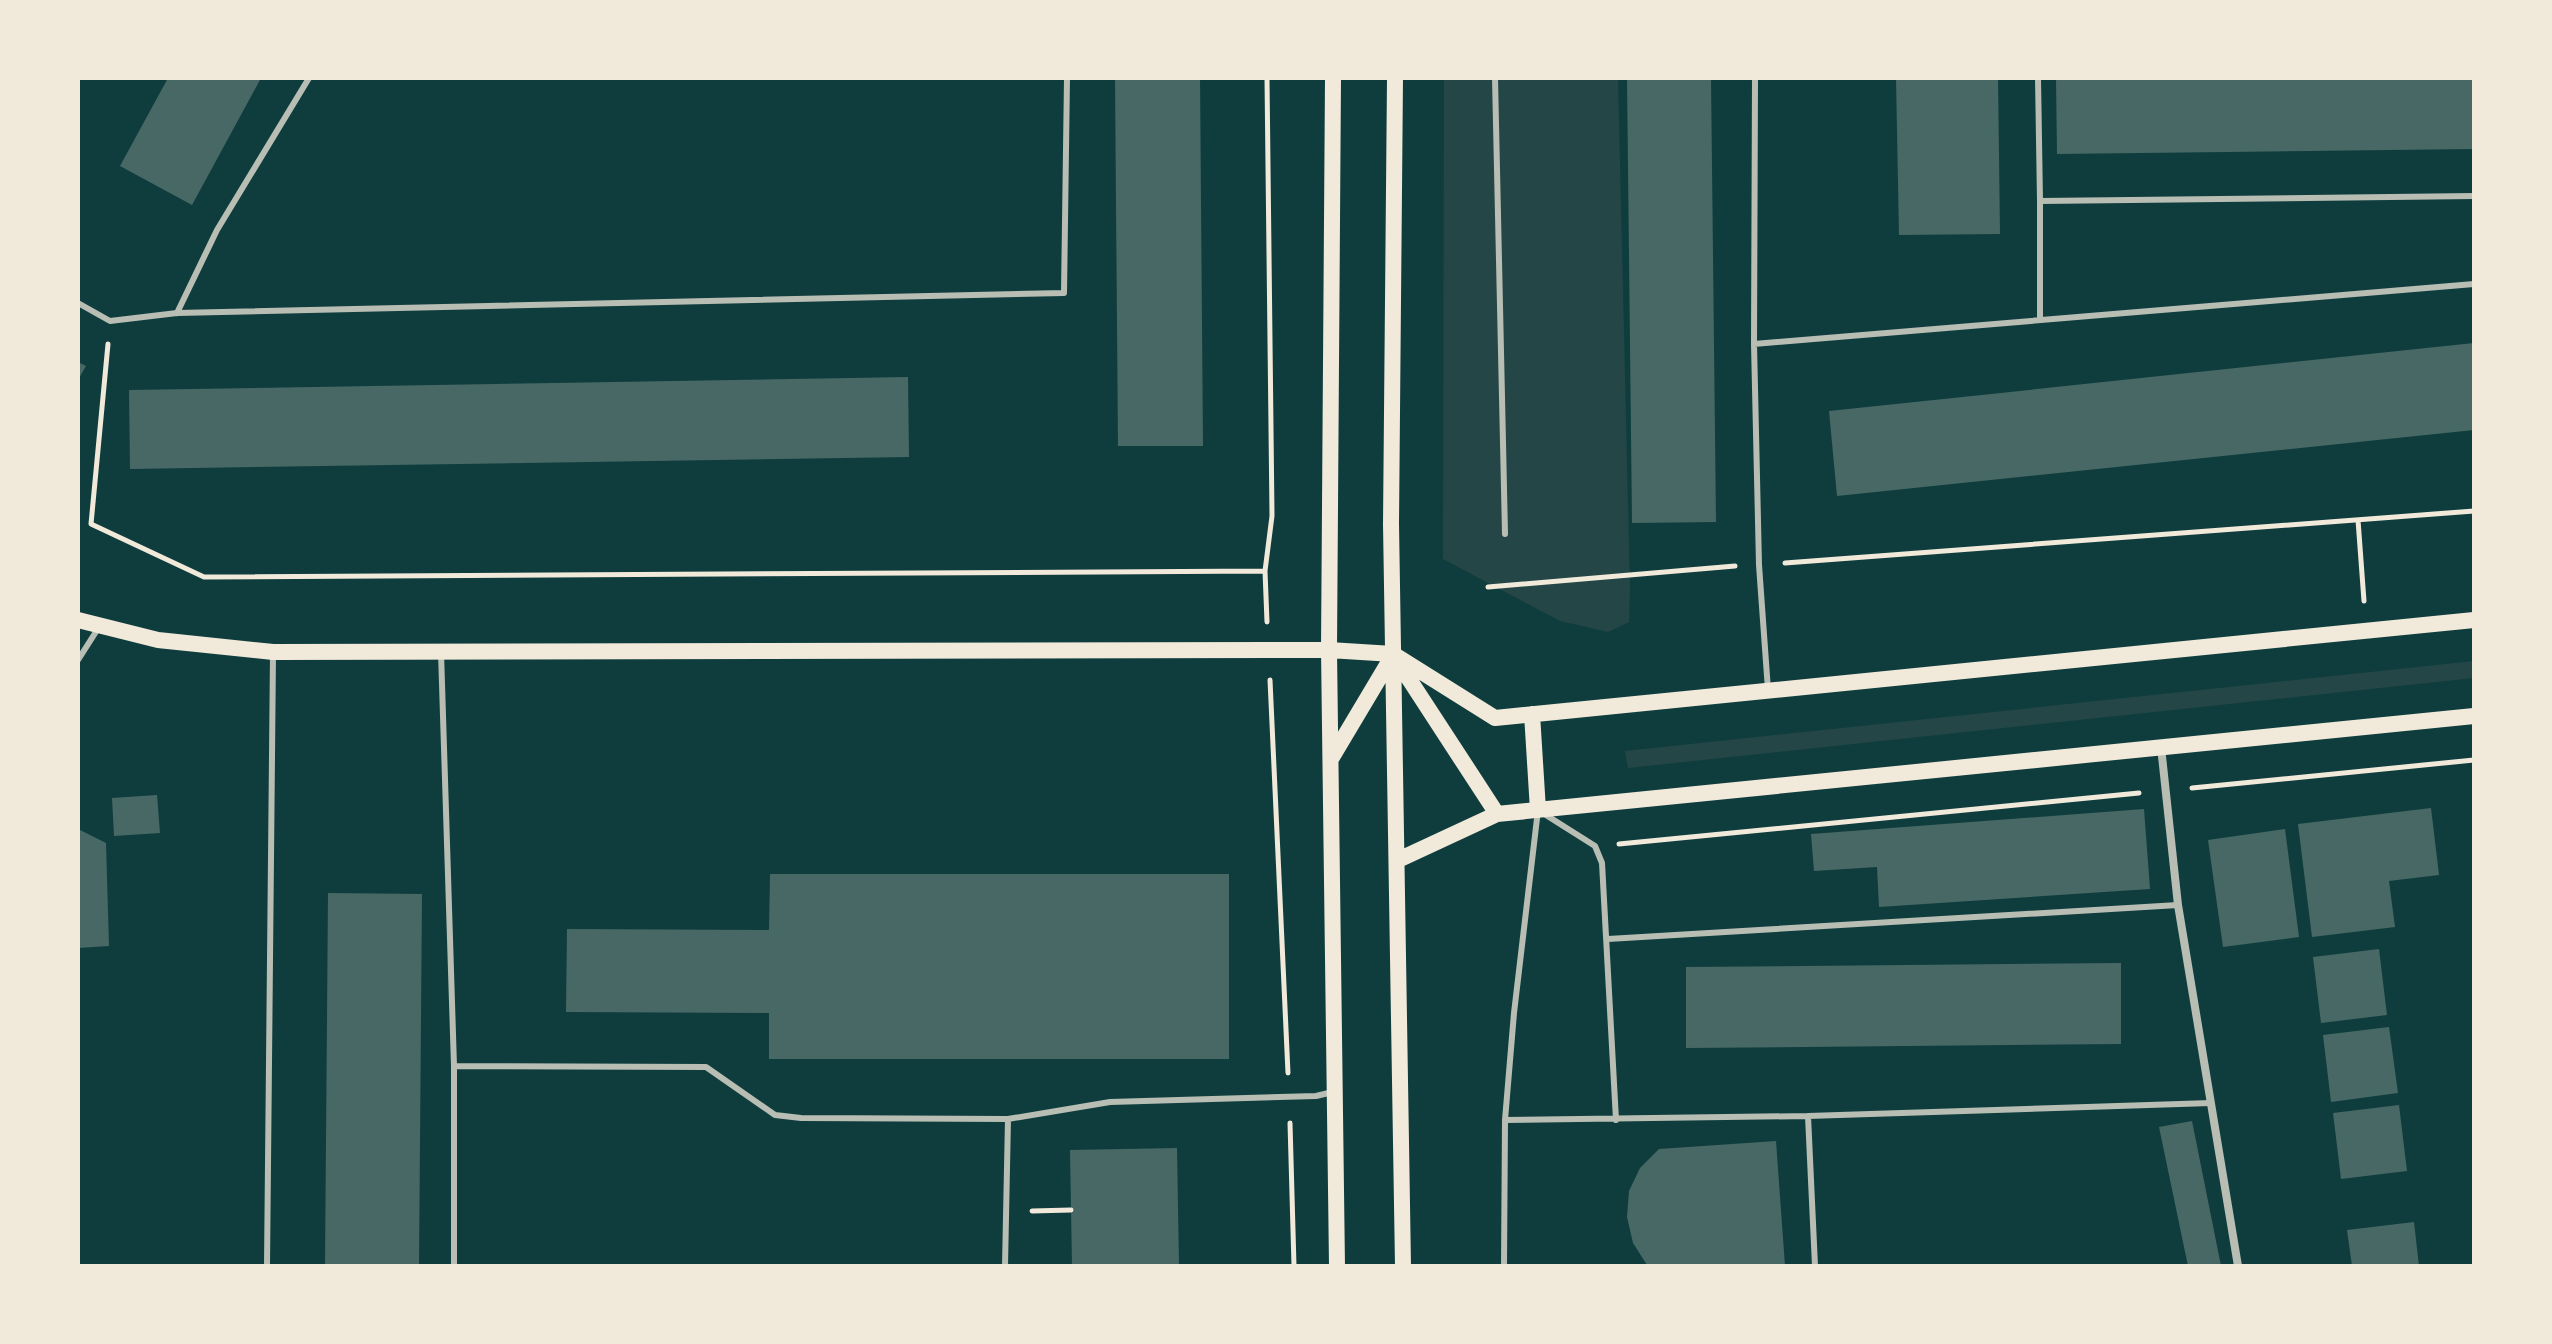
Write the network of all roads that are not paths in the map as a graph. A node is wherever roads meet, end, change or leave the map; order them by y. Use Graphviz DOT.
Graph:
graph roads {
  1 [pos="309,78"];
  2 [pos="1067,78"];
  3 [pos="1333,78"];
  4 [pos="1395,78"];
  5 [pos="1495,78"];
  6 [pos="1755,78"];
  7 [pos="2038,78"];
  8 [pos="2474,196"];
  9 [pos="2040,201"];
  10 [pos="2474,284"];
  11 [pos="78,303"];
  12 [pos="177,313"];
  13 [pos="2040,320"];
  14 [pos="1754,344"];
  15 [pos="1505,534"];
  16 [pos="78,620"];
  17 [pos="2474,620"];
  18 [pos="99,627"];
  19 [pos="1329,650"];
  20 [pos="273,652"];
  21 [pos="441,652"];
  22 [pos="1393,654"];
  23 [pos="78,660"];
  24 [pos="1768,690"];
  25 [pos="1532,714"];
  26 [pos="2474,716"];
  27 [pos="2161,747"];
  28 [pos="1330,760"];
  29 [pos="1538,810"];
  30 [pos="1497,814"];
  31 [pos="1398,860"];
  32 [pos="2178,905"];
  33 [pos="1608,939"];
  34 [pos="454,1066"];
  35 [pos="1335,1092"];
  36 [pos="2211,1103"];
  37 [pos="1808,1116"];
  38 [pos="1008,1119"];
  39 [pos="1505,1120"];
  40 [pos="1616,1120"];
  41 [pos="267,1266"];
  42 [pos="454,1266"];
  43 [pos="1005,1266"];
  44 [pos="1337,1266"];
  45 [pos="1403,1266"];
  46 [pos="1504,1266"];
  47 [pos="1815,1266"];
  48 [pos="2238,1266"];
  1 -- 12 [label="lane"];
  2 -- 12 [label="lane"];
  3 -- 19 [label="main road"];
  4 -- 22 [label="main road"];
  5 -- 15 [label="lane"];
  6 -- 14 [label="lane"];
  7 -- 9 [label="lane"];
  8 -- 9 [label="lane"];
  9 -- 13 [label="lane"];
  10 -- 13 [label="lane"];
  11 -- 12 [label="lane"];
  13 -- 14 [label="lane"];
  14 -- 24 [label="lane"];
  16 -- 18 [label="main road"];
  17 -- 24 [label="main road"];
  18 -- 20 [label="main road"];
  18 -- 23 [label="lane"];
  19 -- 21 [label="main road"];
  19 -- 22 [label="main road"];
  19 -- 28 [label="main road"];
  20 -- 21 [label="main road"];
  20 -- 41 [label="lane"];
  21 -- 34 [label="lane"];
  22 -- 25 [label="main road"];
  22 -- 28 [label="main road"];
  22 -- 30 [label="main road"];
  22 -- 31 [label="main road"];
  24 -- 25 [label="main road"];
  25 -- 29 [label="main road"];
  26 -- 27 [label="main road"];
  27 -- 29 [label="main road"];
  27 -- 32 [label="street"];
  28 -- 35 [label="main road"];
  29 -- 30 [label="main road"];
  29 -- 33 [label="lane"];
  29 -- 39 [label="lane"];
  30 -- 31 [label="main road"];
  31 -- 45 [label="main road"];
  32 -- 33 [label="lane"];
  32 -- 36 [label="street"];
  33 -- 40 [label="lane"];
  34 -- 38 [label="lane"];
  34 -- 42 [label="lane"];
  35 -- 38 [label="lane"];
  35 -- 44 [label="main road"];
  36 -- 37 [label="lane"];
  36 -- 48 [label="street"];
  37 -- 40 [label="lane"];
  37 -- 47 [label="lane"];
  38 -- 43 [label="lane"];
  39 -- 40 [label="lane"];
  39 -- 46 [label="lane"];
}
